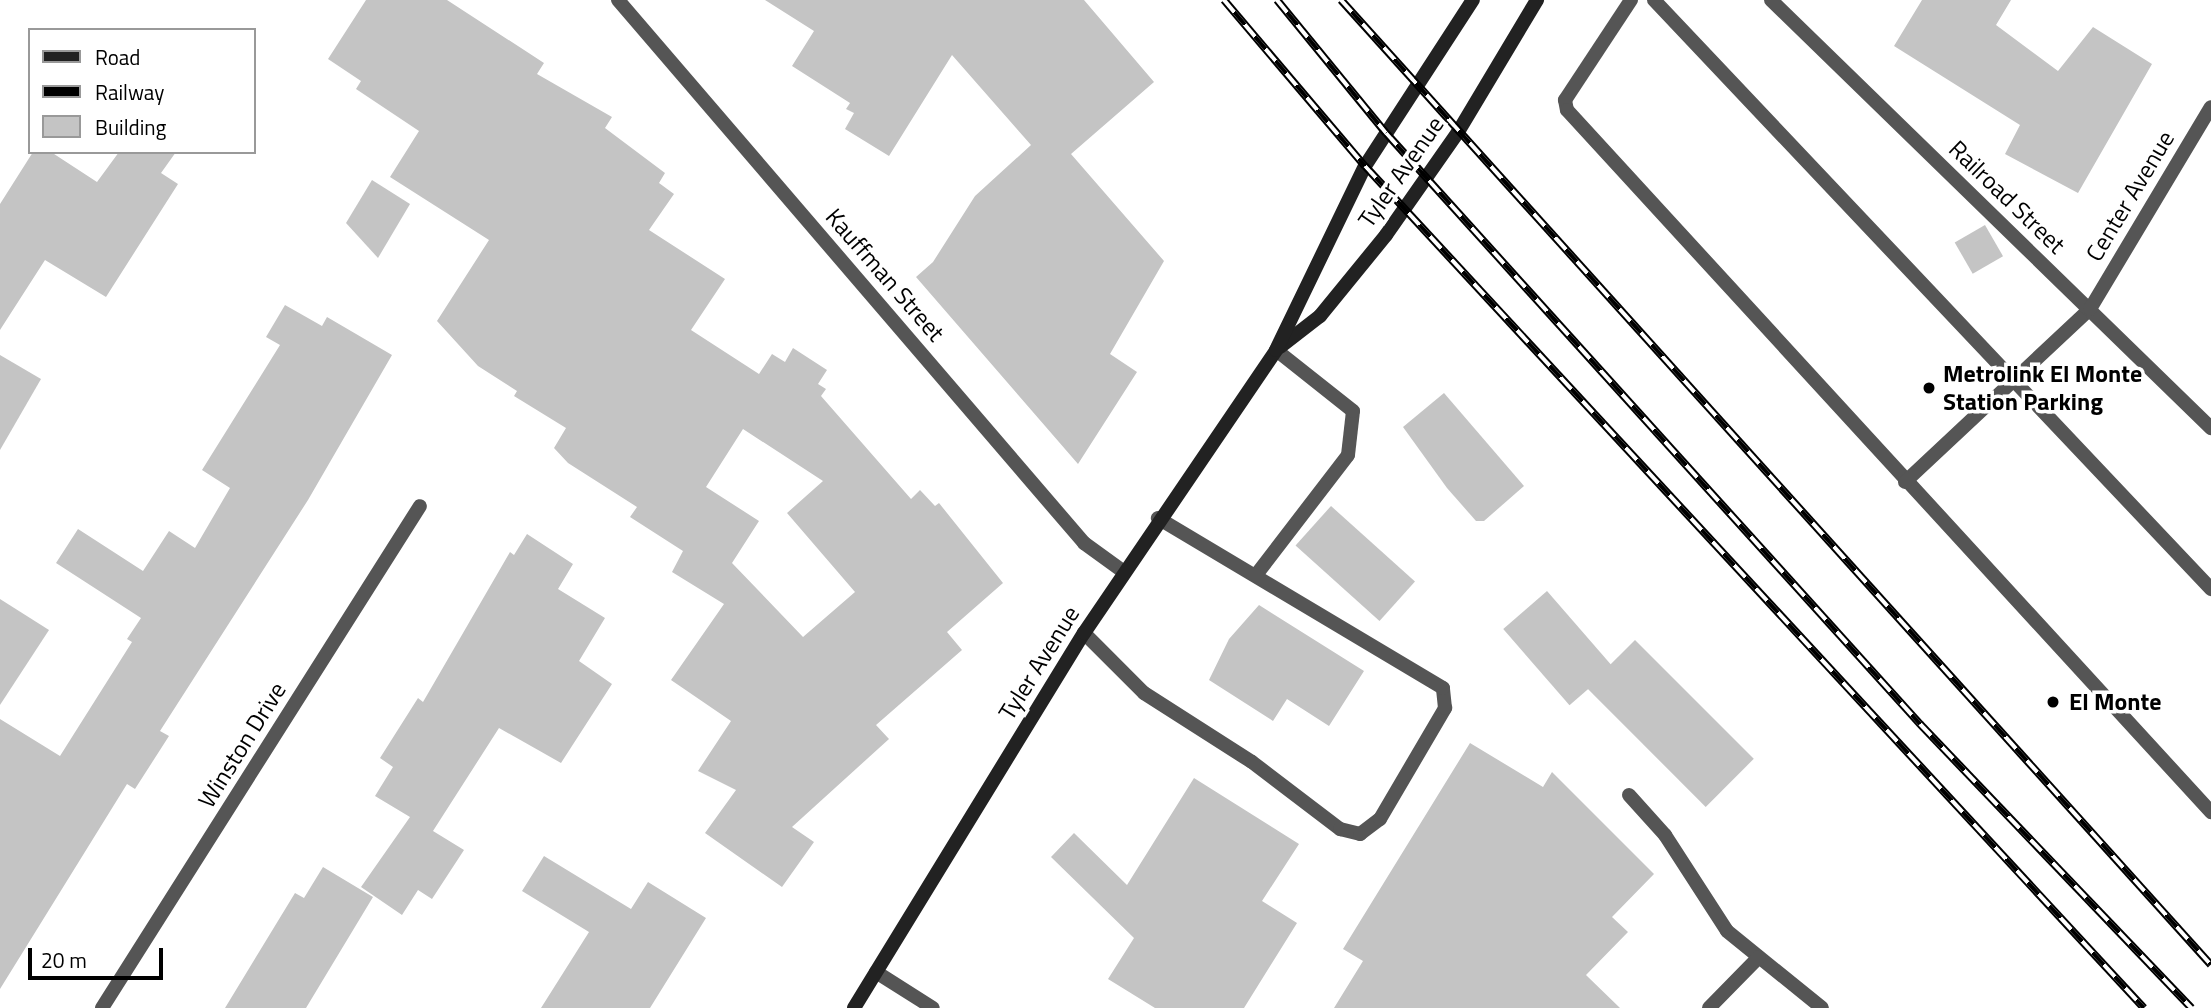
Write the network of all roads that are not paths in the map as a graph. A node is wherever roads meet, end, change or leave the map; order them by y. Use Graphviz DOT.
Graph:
graph roads {
  1 [pos="618,0"];
  2 [pos="1473,0"];
  3 [pos="1537,0"];
  4 [pos="1631,0"];
  5 [pos="1654,0"];
  6 [pos="1771,0"];
  7 [pos="2208,117"];
  8 [pos="2090,309"];
  9 [pos="1276,349"];
  10 [pos="2012,381"];
  11 [pos="2211,428"];
  12 [pos="1905,482"];
  13 [pos="420,506"];
  14 [pos="1158,518"];
  15 [pos="1124,572"];
  16 [pos="1256,575"];
  17 [pos="2211,589"];
  18 [pos="1084,633"];
  19 [pos="1629,795"];
  20 [pos="2211,812"];
  21 [pos="1759,957"];
  22 [pos="876,972"];
  23 [pos="102,1008"];
  24 [pos="854,1008"];
  25 [pos="933,1008"];
  26 [pos="1709,1008"];
  27 [pos="1822,1008"];
  1 -- 15 [label="street, Kauffman Street"];
  2 -- 9 [label="main road, Tyler Avenue"];
  3 -- 9 [label="main road, Tyler Avenue"];
  4 -- 12 [label="street"];
  5 -- 10 [label="street"];
  6 -- 8 [label="street, Railroad Street"];
  7 -- 8 [label="street, Center Avenue"];
  8 -- 10 [label="street, Center Avenue"];
  8 -- 11 [label="street, Railroad Street"];
  9 -- 14 [label="main road, Tyler Avenue"];
  9 -- 16 [label="street"];
  10 -- 12 [label="street, Center Avenue"];
  10 -- 17 [label="street"];
  12 -- 20 [label="street"];
  13 -- 23 [label="street, Winston Drive"];
  14 -- 15 [label="main road, Tyler Avenue"];
  14 -- 16 [label="street"];
  15 -- 18 [label="main road, Tyler Avenue"];
  16 -- 18 [label="street"];
  18 -- 22 [label="main road, Tyler Avenue"];
  19 -- 21 [label="street"];
  21 -- 26 [label="street"];
  21 -- 27 [label="street"];
  22 -- 24 [label="main road, Tyler Avenue"];
  22 -- 25 [label="street"];
}
